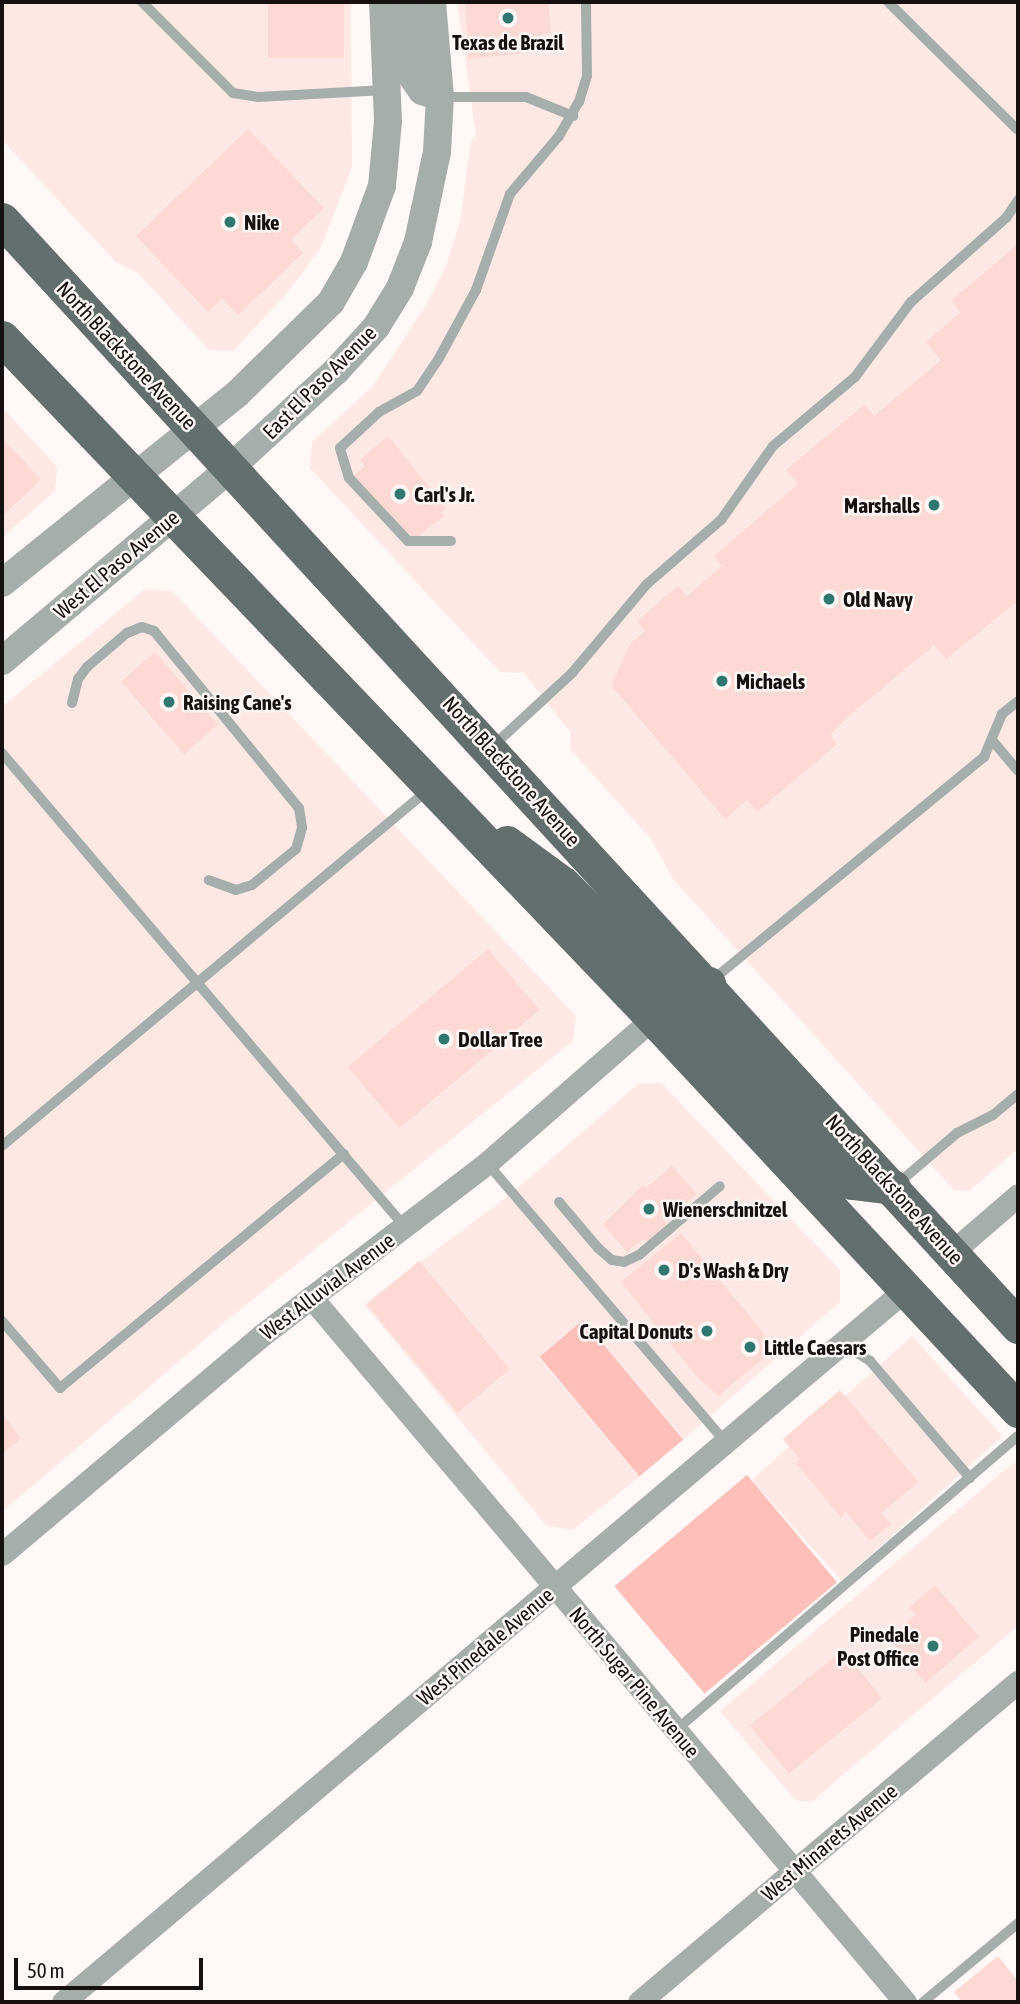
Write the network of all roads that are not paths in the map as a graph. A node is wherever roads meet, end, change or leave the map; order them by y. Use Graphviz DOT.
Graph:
graph roads {
  1 [pos="142,2"];
  2 [pos="383,2"];
  3 [pos="407,2"];
  4 [pos="432,2"];
  5 [pos="586,2"];
  6 [pos="888,2"];
  7 [pos="386,90"];
  8 [pos="440,97"];
  9 [pos="573,116"];
  10 [pos="1018,130"];
  11 [pos="1018,200"];
  12 [pos="2,220"];
  13 [pos="2,338"];
  14 [pos="195,428"];
  15 [pos="230,468"];
  16 [pos="133,477"];
  17 [pos="172,516"];
  18 [pos="451,541"];
  19 [pos="2,583"];
  20 [pos="2,661"];
  21 [pos="1018,701"];
  22 [pos="72,703"];
  23 [pos="992,740"];
  24 [pos="491,748"];
  25 [pos="2,753"];
  26 [pos="1018,771"];
  27 [pos="430,788"];
  28 [pos="209,880"];
  29 [pos="200,981"];
  30 [pos="708,984"];
  31 [pos="653,1018"];
  32 [pos="1018,1094"];
  33 [pos="2,1146"];
  34 [pos="344,1154"];
  35 [pos="487,1163"];
  36 [pos="720,1186"];
  37 [pos="893,1187"];
  38 [pos="1018,1195"];
  39 [pos="558,1202"];
  40 [pos="405,1227"];
  41 [pos="952,1252"];
  42 [pos="906,1289"];
  43 [pos="311,1297"];
  44 [pos="2,1321"];
  45 [pos="1018,1326"];
  46 [pos="842,1343"];
  47 [pos="1018,1410"];
  48 [pos="1018,1436"];
  49 [pos="725,1442"];
  50 [pos="970,1478"];
  51 [pos="2,1554"];
  52 [pos="555,1587"];
  53 [pos="1018,1682"];
  54 [pos="676,1730"];
  55 [pos="794,1871"];
  56 [pos="1018,1923"];
  57 [pos="63,2002"];
  58 [pos="639,2002"];
  59 [pos="905,2002"];
  60 [pos="923,2002"];
  1 -- 7 [label="lane"];
  2 -- 7 [label="street"];
  3 -- 8 [label="street"];
  4 -- 8 [label="street, East El Paso Avenue"];
  5 -- 9 [label="lane"];
  6 -- 10 [label="lane"];
  7 -- 14 [label="street"];
  8 -- 9 [label="lane"];
  8 -- 15 [label="street, East El Paso Avenue"];
  9 -- 18 [label="lane"];
  11 -- 24 [label="lane"];
  12 -- 14 [label="main road, North Blackstone Avenue"];
  13 -- 16 [label="main road"];
  14 -- 15 [label="main road, North Blackstone Avenue"];
  14 -- 16 [label="street"];
  15 -- 17 [label="street, West El Paso Avenue"];
  15 -- 24 [label="main road, North Blackstone Avenue"];
  16 -- 17 [label="main road"];
  16 -- 19 [label="street"];
  17 -- 20 [label="street, West El Paso Avenue"];
  17 -- 27 [label="main road"];
  21 -- 23 [label="lane"];
  22 -- 28 [label="lane"];
  23 -- 26 [label="lane"];
  23 -- 30 [label="lane"];
  24 -- 30 [label="main road, North Blackstone Avenue"];
  25 -- 29 [label="lane"];
  27 -- 29 [label="lane"];
  27 -- 30 [label="main road"];
  27 -- 31 [label="main road"];
  29 -- 33 [label="lane"];
  29 -- 34 [label="lane"];
  30 -- 37 [label="main road, North Blackstone Avenue"];
  31 -- 35 [label="street, West Alluvial Avenue"];
  31 -- 37 [label="main road"];
  31 -- 42 [label="main road"];
  32 -- 37 [label="lane"];
  34 -- 40 [label="lane"];
  34 -- 44 [label="lane"];
  35 -- 40 [label="street, West Alluvial Avenue"];
  35 -- 49 [label="lane"];
  36 -- 39 [label="lane"];
  37 -- 41 [label="main road, North Blackstone Avenue"];
  38 -- 41 [label="street"];
  40 -- 43 [label="street, West Alluvial Avenue"];
  41 -- 45 [label="main road, North Blackstone Avenue"];
  42 -- 46 [label="street, West Pinedale Avenue"];
  42 -- 47 [label="main road"];
  43 -- 51 [label="street, West Alluvial Avenue"];
  43 -- 52 [label="street, North Sugar Pine Avenue"];
  46 -- 49 [label="street, West Pinedale Avenue"];
  46 -- 50 [label="lane"];
  48 -- 50 [label="lane"];
  49 -- 52 [label="street, West Pinedale Avenue"];
  50 -- 54 [label="lane"];
  52 -- 54 [label="street, North Sugar Pine Avenue"];
  52 -- 57 [label="street, West Pinedale Avenue"];
  53 -- 55 [label="street, West Minarets Avenue"];
  54 -- 55 [label="street, North Sugar Pine Avenue"];
  55 -- 58 [label="street, West Minarets Avenue"];
  55 -- 59 [label="street, North Sugar Pine Avenue"];
  56 -- 60 [label="lane"];
}
